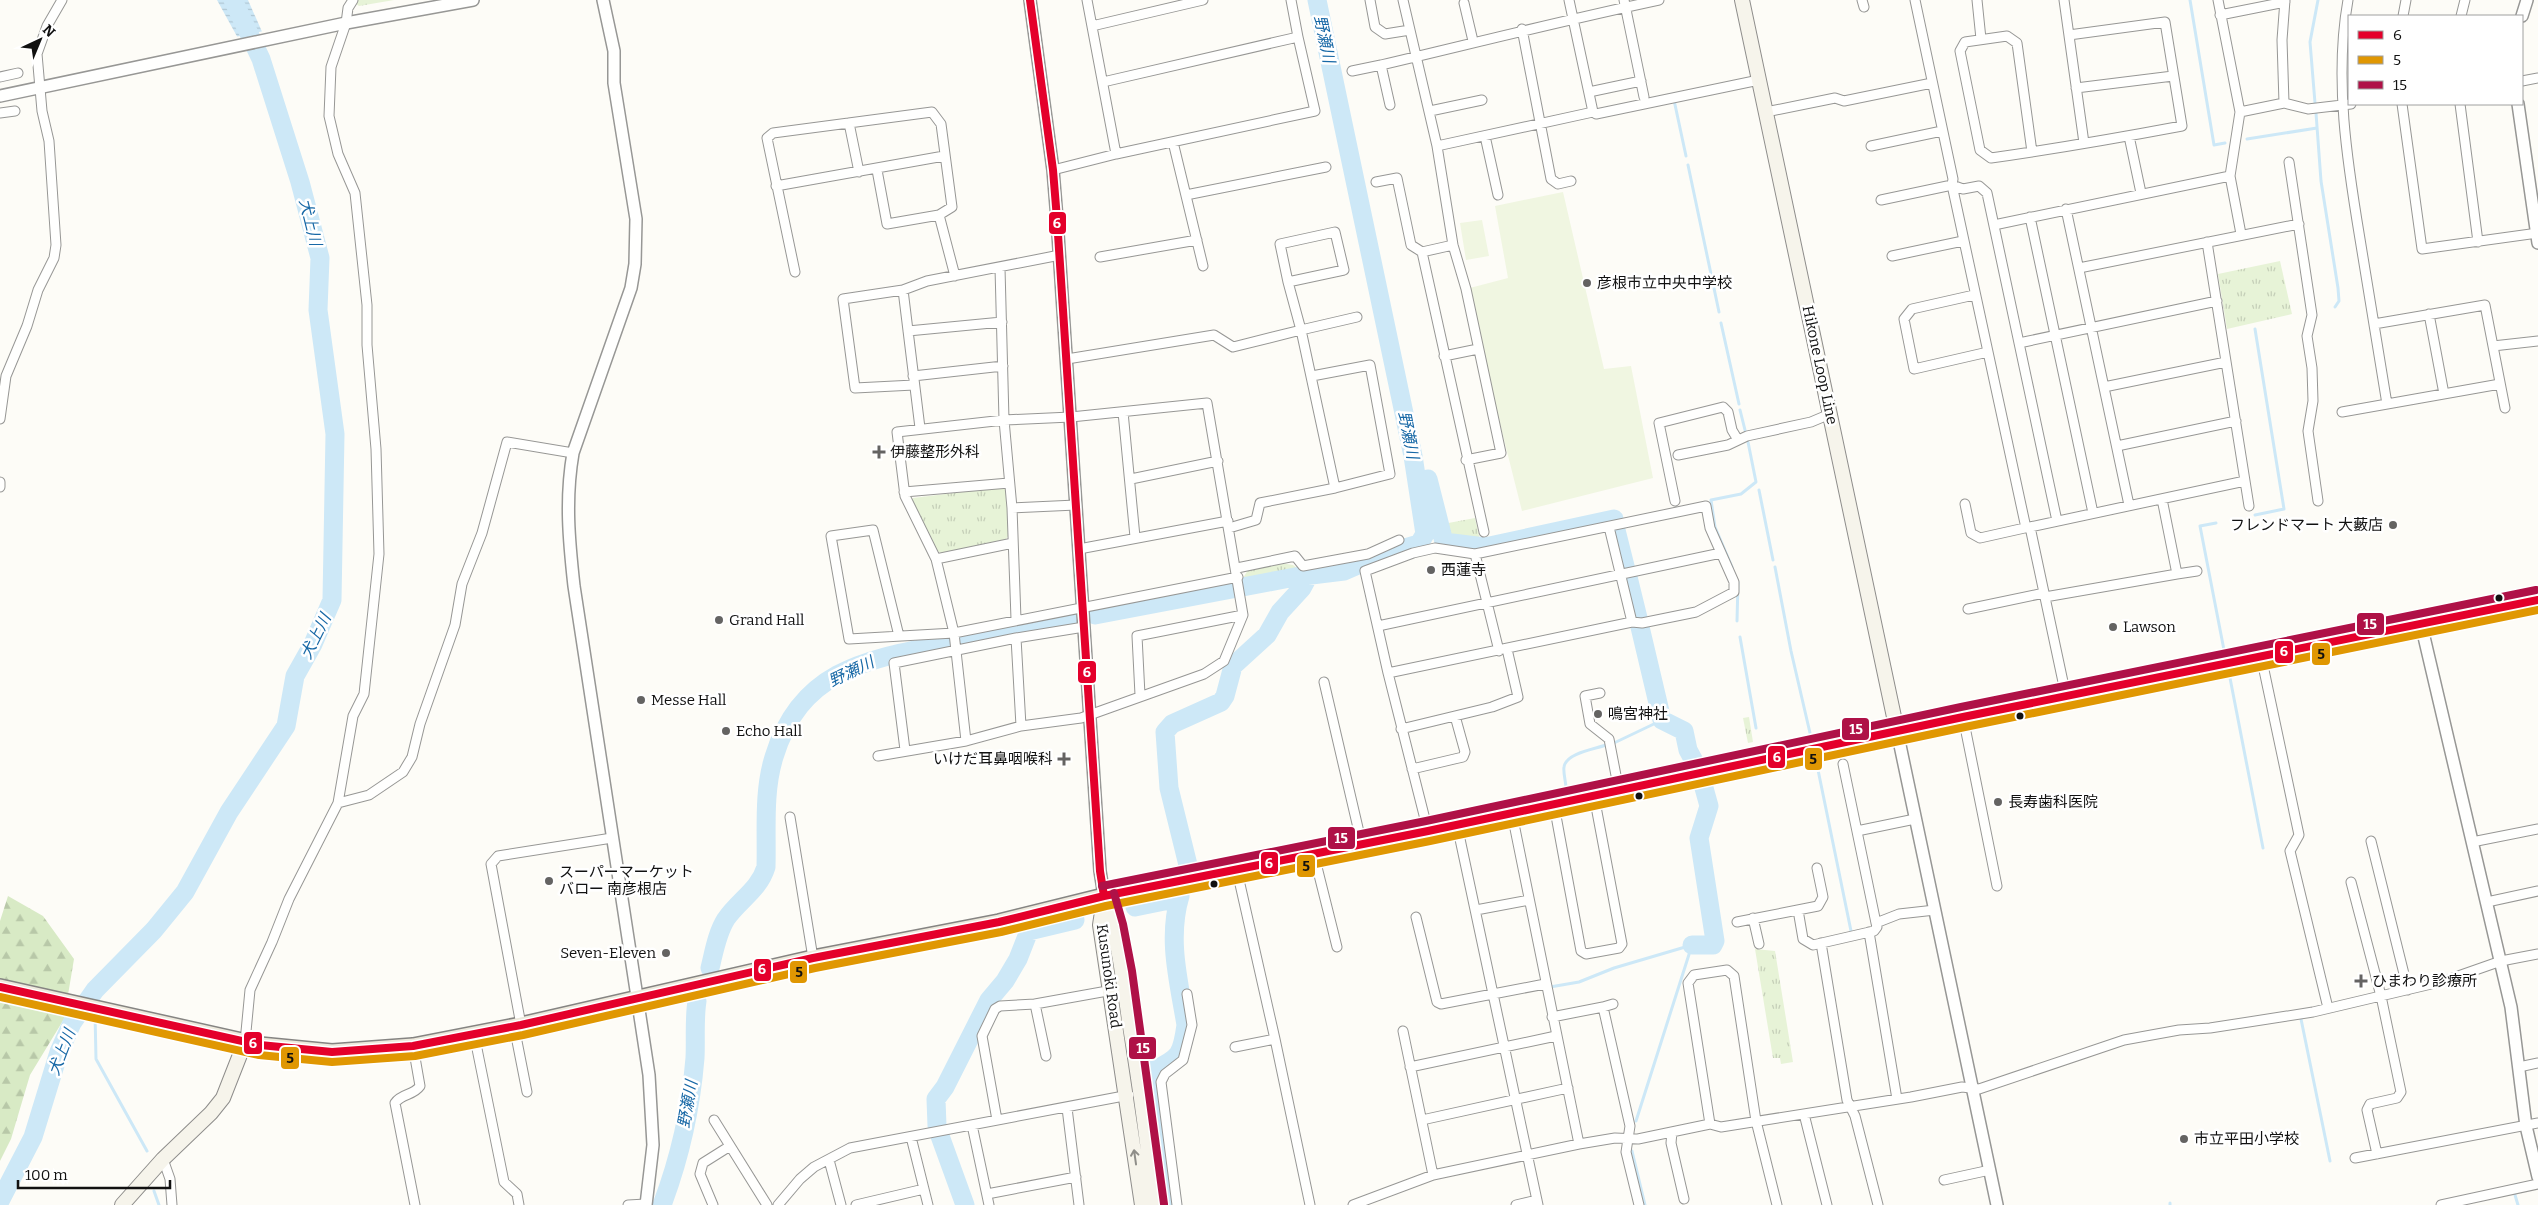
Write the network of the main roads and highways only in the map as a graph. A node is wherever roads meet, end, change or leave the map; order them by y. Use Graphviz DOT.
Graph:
graph roads {
  1 [pos="1742,0"];
  2 [pos="2538,600"];
  3 [pos="1897,731"];
  4 [pos="1104,896"];
  5 [pos="0,987"];
  6 [pos="1117,990"];
  7 [pos="245,1042"];
  8 [pos="122,1205"];
  9 [pos="1142,1205"];
  10 [pos="1154,1205"];
  1 -- 3 [label="main road, Hikone Loop Line"];
  2 -- 3 [label="main road"];
  3 -- 4 [label="main road"];
  4 -- 6 [label="main road, Kusunoki Road"];
  4 -- 7 [label="main road"];
  5 -- 7 [label="main road"];
  9 -- 6 [label="main road, Kusunoki Road, one-way"];
  6 -- 10 [label="main road, Kusunoki Road"];
  7 -- 8 [label="main road"];
}
